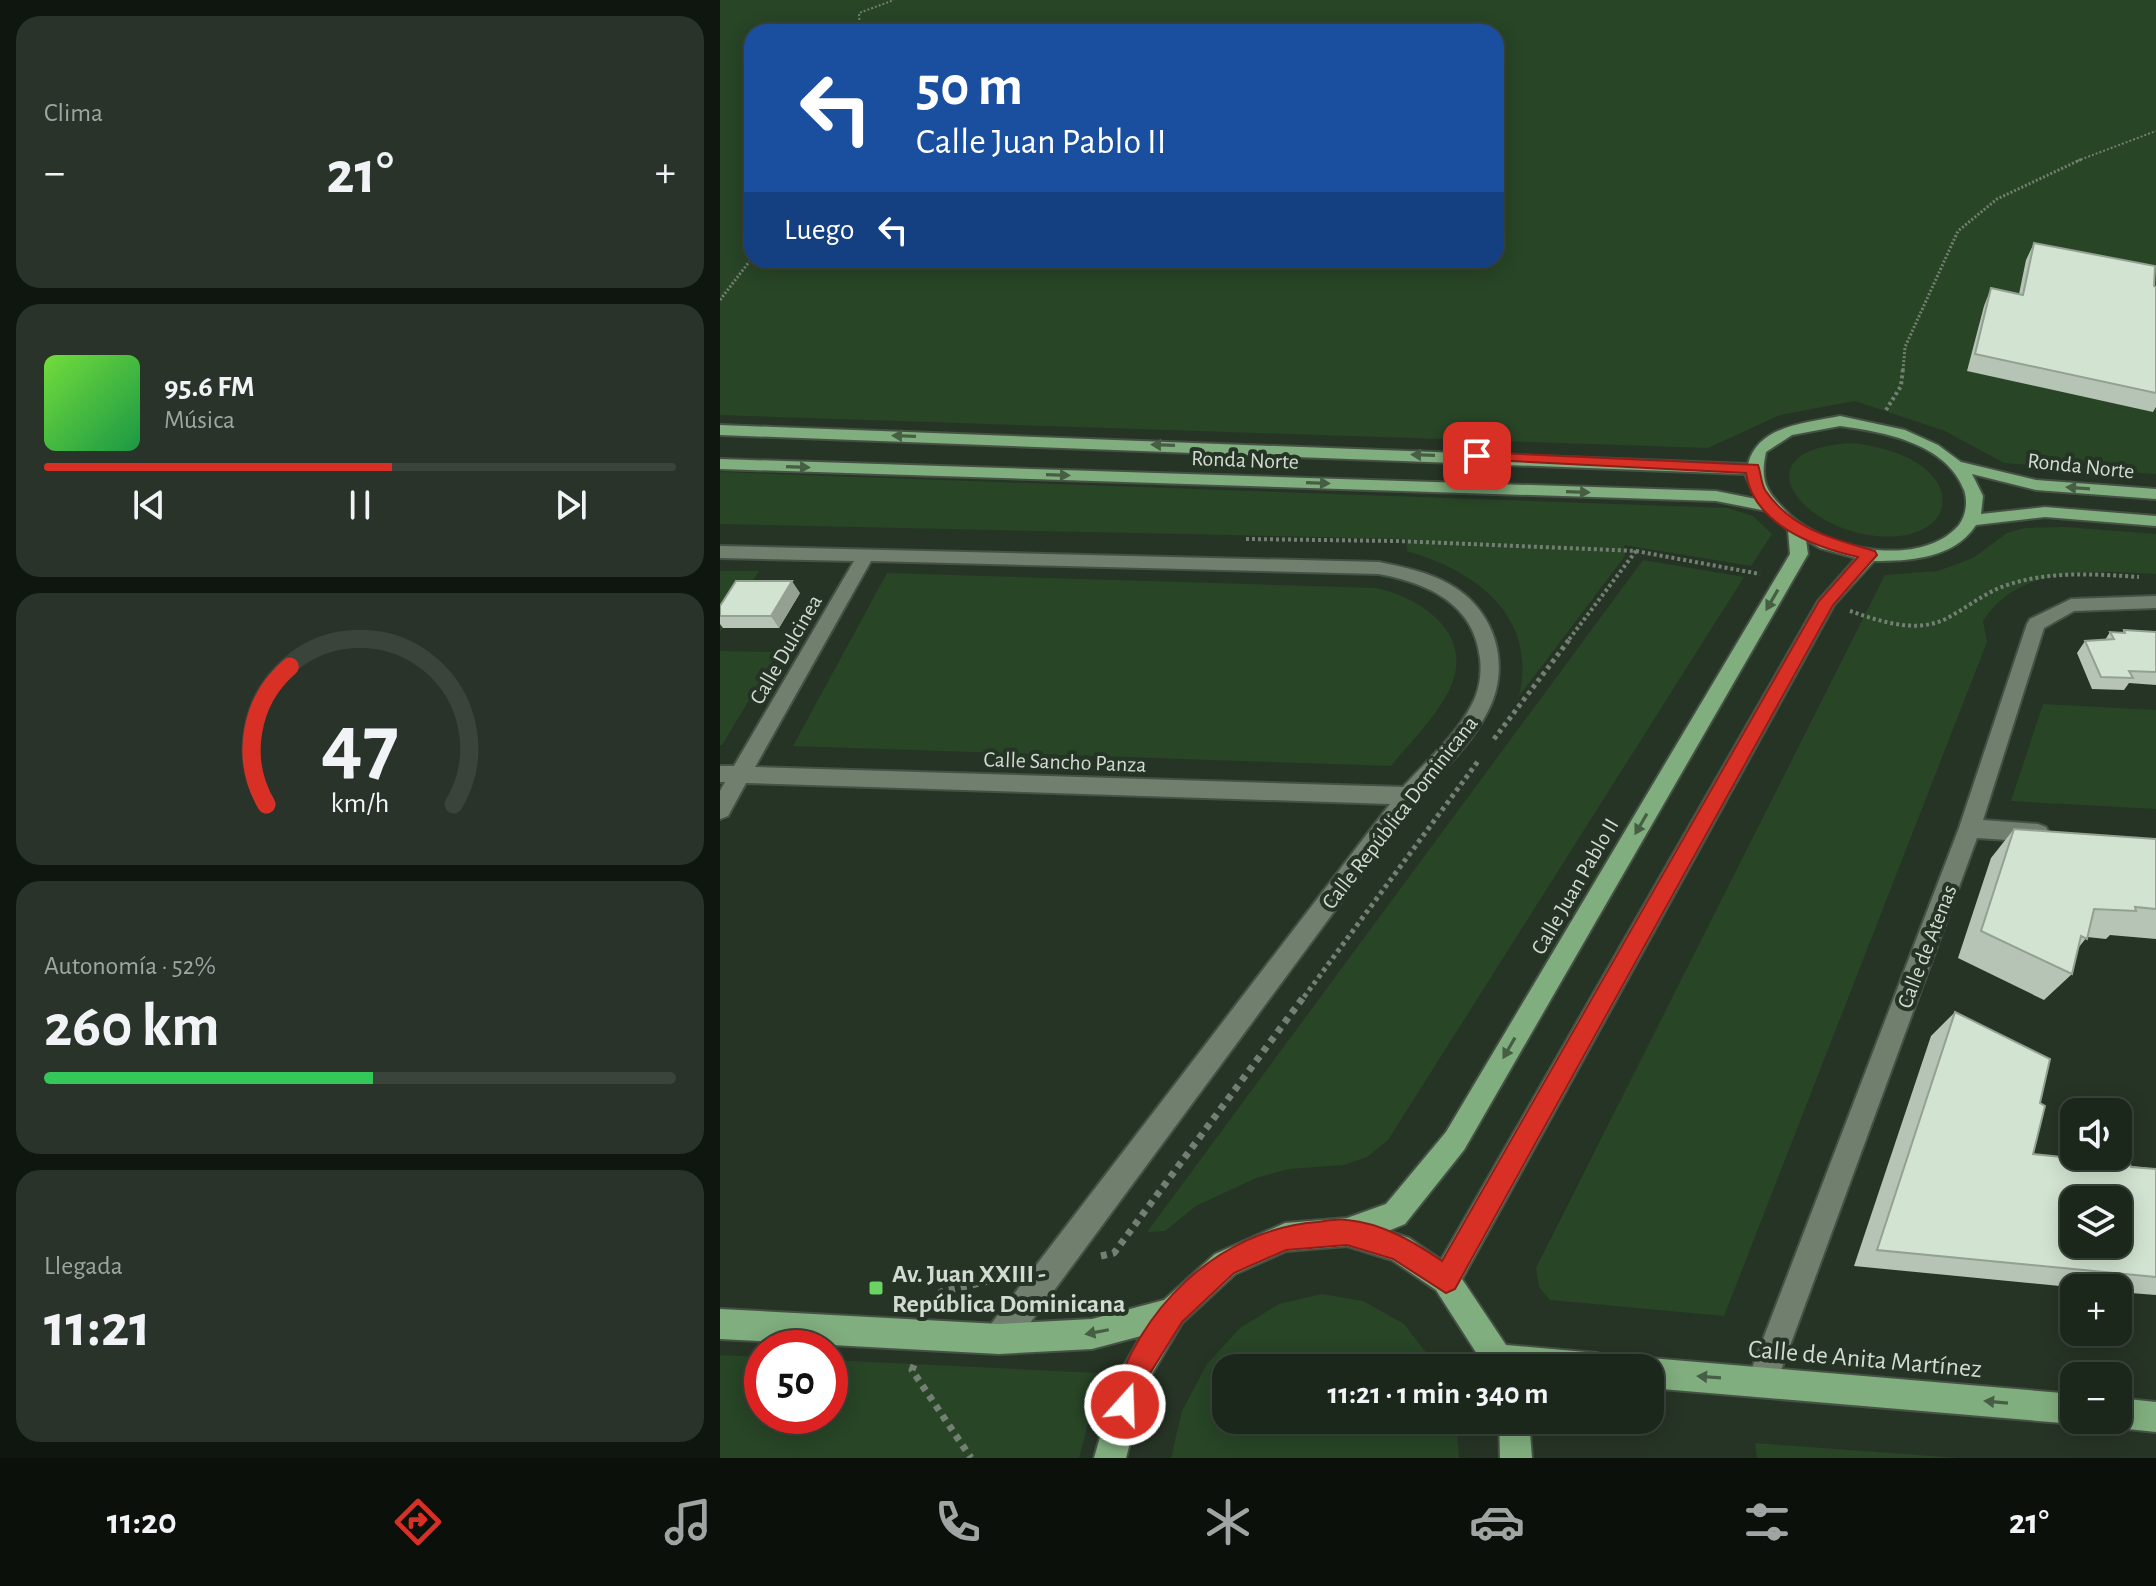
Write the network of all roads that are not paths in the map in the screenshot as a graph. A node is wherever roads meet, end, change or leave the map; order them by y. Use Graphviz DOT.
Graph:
graph roads {
  1 [pos="720,430"];
  2 [pos="720,464"];
  3 [pos="1955,465"];
  4 [pos="1753,469"];
  5 [pos="2156,494"];
  6 [pos="1767,506"];
  7 [pos="1973,520"];
  8 [pos="2156,521"];
  9 [pos="1796,529"];
  10 [pos="720,552"];
  11 [pos="867,554"];
  12 [pos="1869,555"];
  13 [pos="2156,602"];
  14 [pos="730,774"];
  15 [pos="1408,796"];
  16 [pos="720,810"];
  17 [pos="1970,828"];
  18 [pos="2063,834"];
  19 [pos="1347,1232"];
  20 [pos="1446,1280"];
  21 [pos="1172,1313"];
  22 [pos="720,1324"];
  23 [pos="999,1339"];
  24 [pos="1494,1354"];
  25 [pos="1664,1374"];
  26 [pos="1762,1381"];
  27 [pos="2060,1408"];
  28 [pos="2132,1414"];
  29 [pos="2156,1417"];
  30 [pos="1515,1434"];
  31 [pos="1110,1458"];
  32 [pos="1516,1458"];
  4 -- 1 [label="main road, Ronda Norte, one-way"];
  2 -- 6 [label="main road, Ronda Norte, one-way"];
  3 -- 4 [label="main road, Ronda Norte"];
  5 -- 3 [label="main road, Ronda Norte, one-way"];
  3 -- 7 [label="main road, Ronda Norte"];
  4 -- 6 [label="main road"];
  6 -- 9 [label="main road, Ronda Norte"];
  7 -- 8 [label="main road"];
  7 -- 12 [label="main road, Ronda Norte"];
  9 -- 12 [label="main road, Ronda Norte"];
  9 -- 19 [label="main road, Calle Juan Pablo II, one-way"];
  10 -- 11 [label="street, Calle República Dominicana"];
  11 -- 14 [label="street, Calle Dulcinea"];
  11 -- 15 [label="street, Calle República Dominicana"];
  12 -- 20 [label="main road"];
  13 -- 17 [label="street, Calle de Atenas"];
  14 -- 15 [label="street, Calle Sancho Panza"];
  14 -- 16 [label="street, Calle Dulcinea"];
  15 -- 23 [label="street, Calle República Dominicana"];
  17 -- 18 [label="street"];
  17 -- 26 [label="street, Calle de Atenas"];
  19 -- 20 [label="main road"];
  19 -- 21 [label="main road"];
  20 -- 24 [label="main road"];
  21 -- 23 [label="main road, one-way"];
  21 -- 31 [label="main road"];
  22 -- 23 [label="main road"];
  26 -- 25 [label="main road, Calle de Anita Martínez, one-way"];
  27 -- 26 [label="main road, Calle de Anita Martínez, one-way"];
  28 -- 29 [label="main road"];
  30 -- 32 [label="main road"];
}
